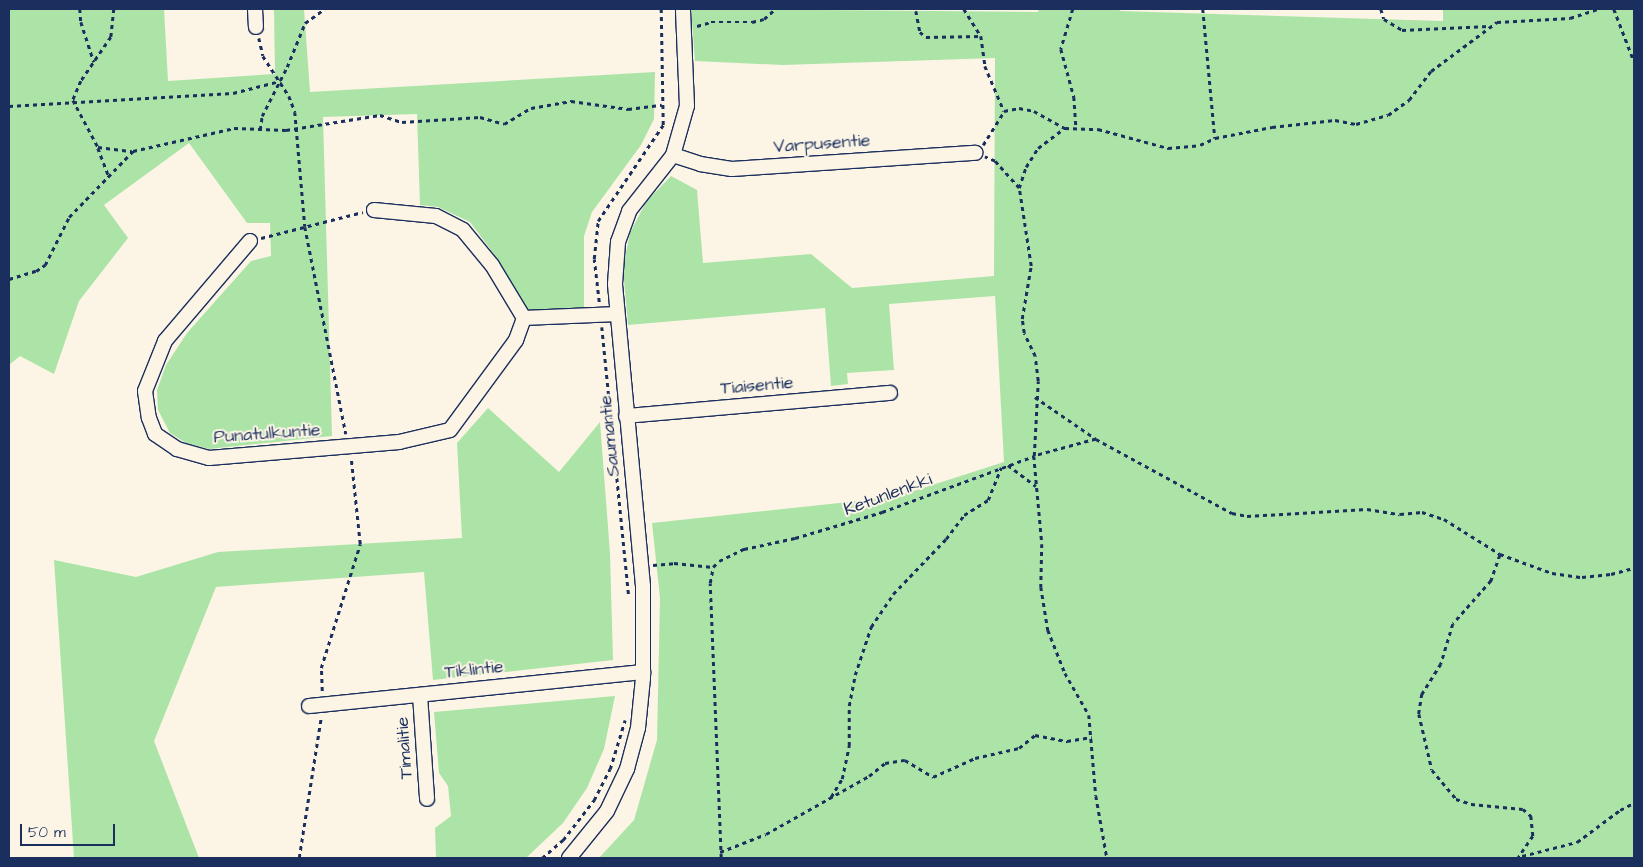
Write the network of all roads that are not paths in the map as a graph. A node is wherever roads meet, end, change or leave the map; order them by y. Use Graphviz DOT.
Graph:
graph roads {
  1 [pos="255,9"];
  2 [pos="683,9"];
  3 [pos="256,27"];
  4 [pos="975,153"];
  5 [pos="673,155"];
  6 [pos="374,210"];
  7 [pos="250,241"];
  8 [pos="618,314"];
  9 [pos="524,318"];
  10 [pos="890,393"];
  11 [pos="626,416"];
  12 [pos="643,672"];
  13 [pos="420,695"];
  14 [pos="316,706"];
  15 [pos="427,799"];
  16 [pos="569,858"];
  1 -- 3 [label="street"];
  2 -- 5 [label="street, Saumantie"];
  4 -- 5 [label="street, Varpusentie"];
  5 -- 8 [label="street, Saumantie"];
  6 -- 9 [label="street"];
  7 -- 9 [label="street, Punatulkuntie"];
  8 -- 9 [label="street"];
  8 -- 11 [label="street, Saumantie"];
  10 -- 11 [label="street, Tiaisentie"];
  11 -- 12 [label="street, Saumantie"];
  12 -- 13 [label="street, Tiklintie"];
  12 -- 16 [label="street, Saumantie"];
  13 -- 14 [label="street, Tiklintie"];
  13 -- 15 [label="street, Timalitie"];
}
